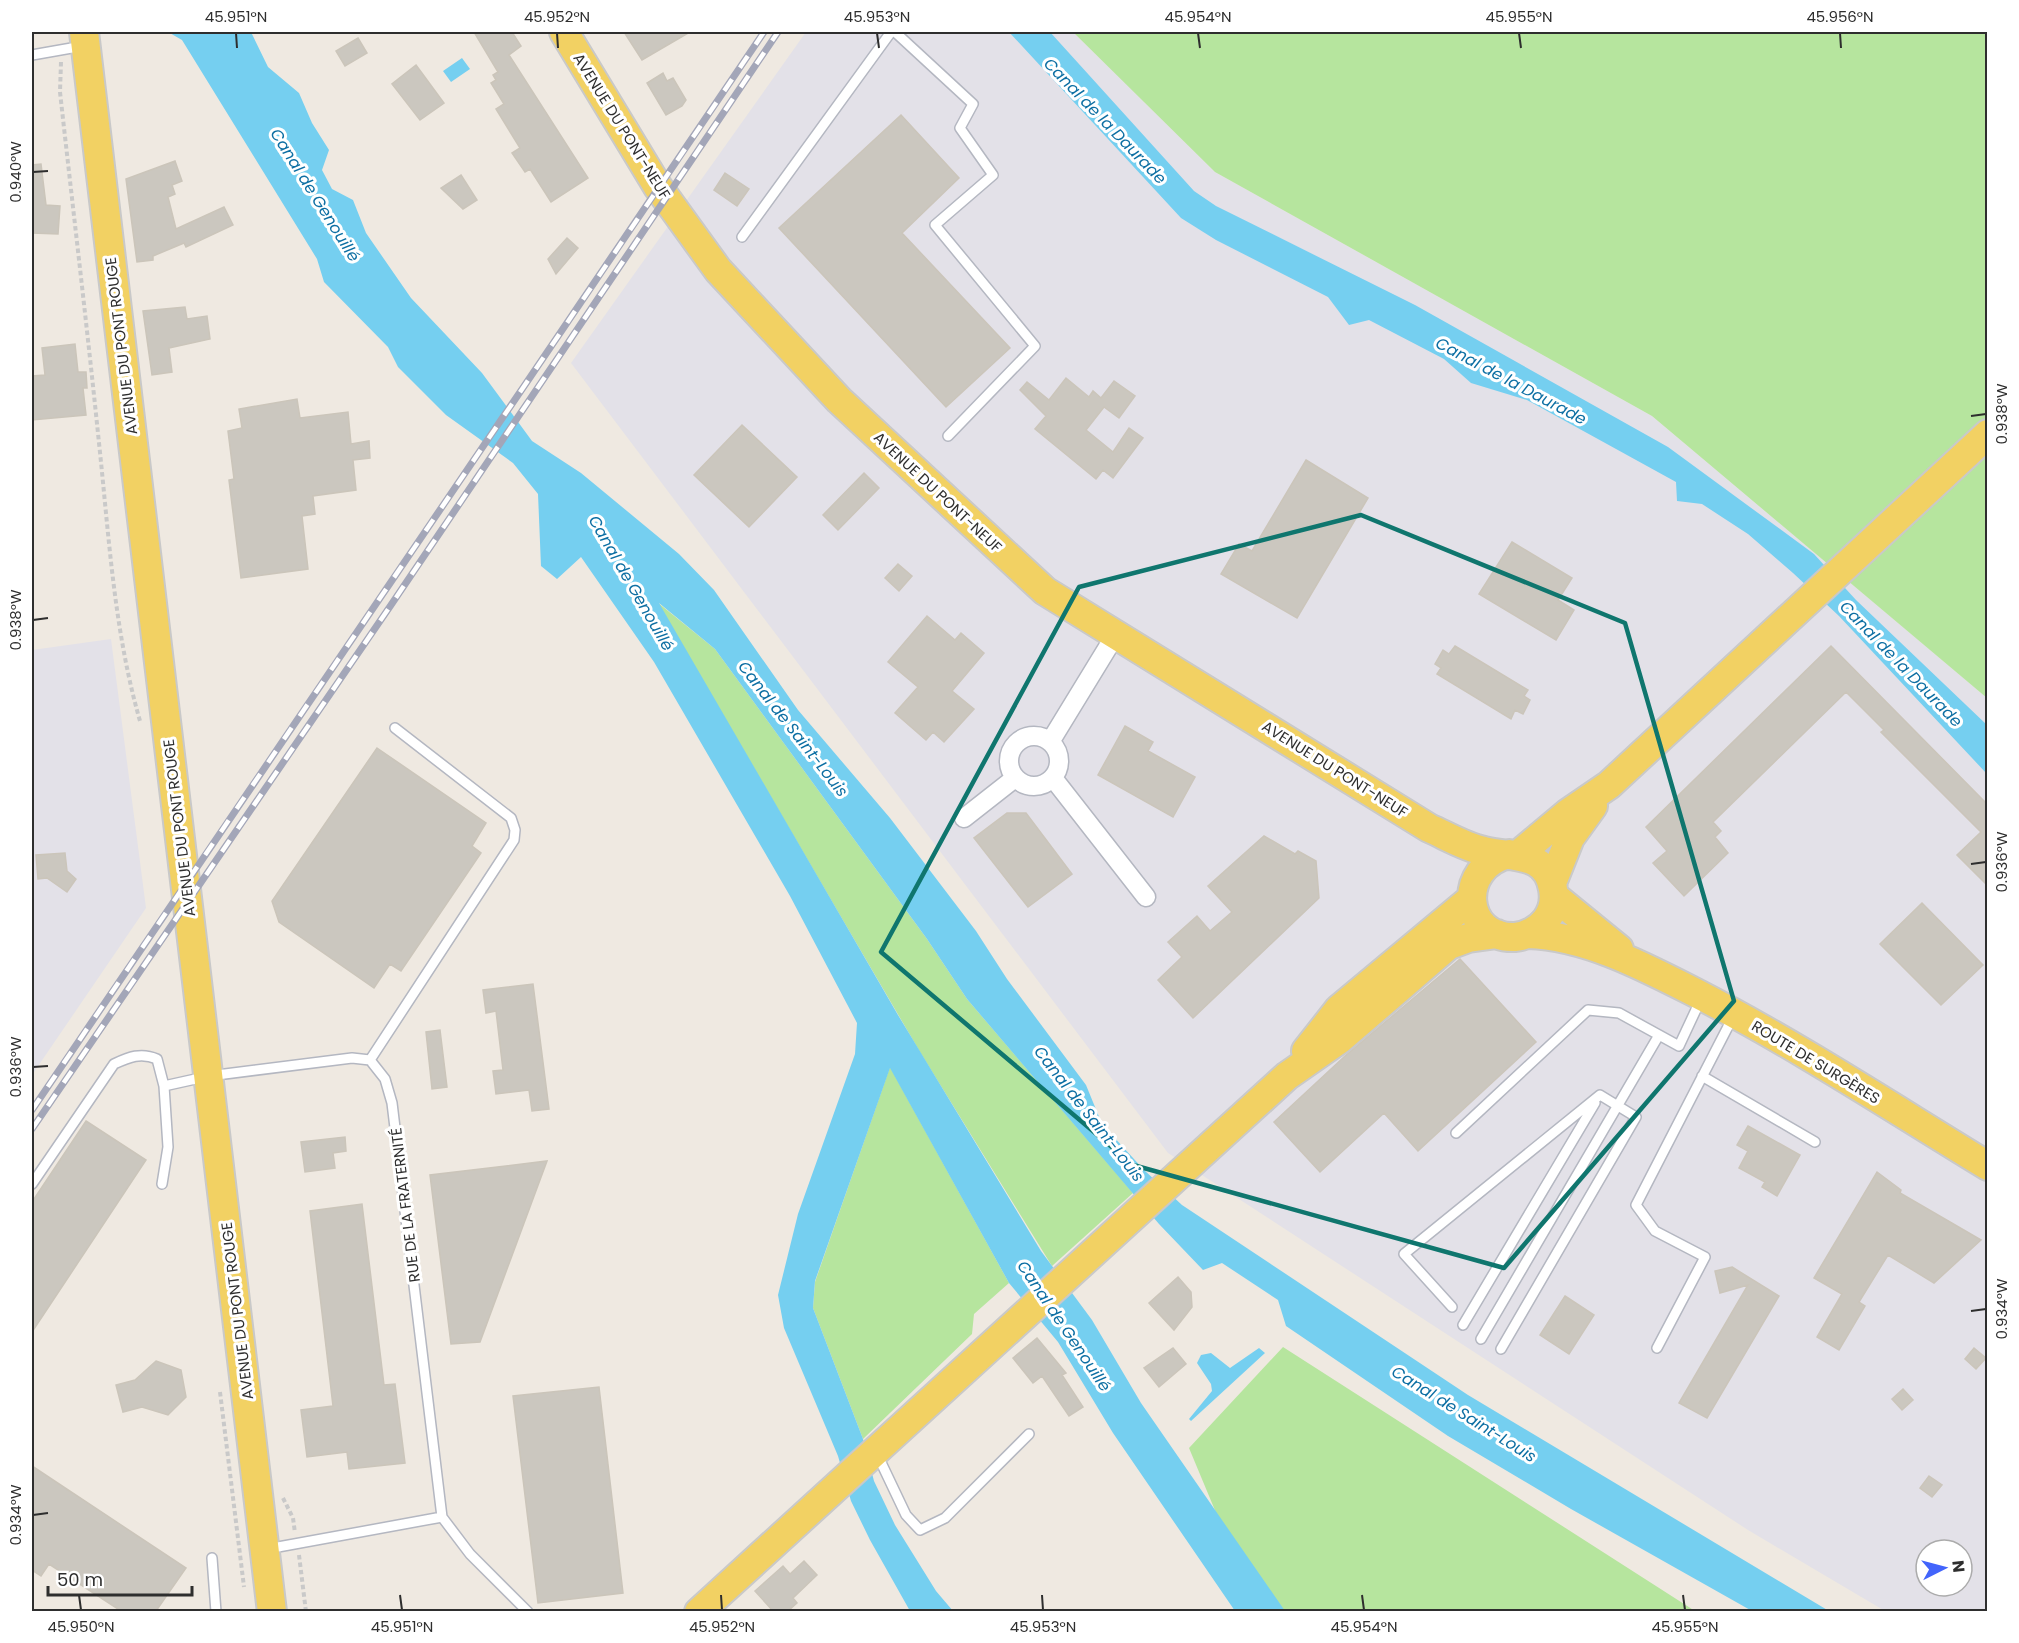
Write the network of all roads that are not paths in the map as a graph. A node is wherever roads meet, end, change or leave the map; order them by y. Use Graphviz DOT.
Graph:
graph roads {
  1 [pos="564,32"];
  2 [pos="893,32"];
  3 [pos="77,42"];
  4 [pos="32,55"];
  5 [pos="742,237"];
  6 [pos="1988,434"];
  7 [pos="948,436"];
  8 [pos="1116,634"];
  9 [pos="395,728"];
  10 [pos="1050,742"];
  11 [pos="1015,778"];
  12 [pos="1053,778"];
  13 [pos="1609,785"];
  14 [pos="964,818"];
  15 [pos="1429,828"];
  16 [pos="1514,854"];
  17 [pos="1553,889"];
  18 [pos="1472,892"];
  19 [pos="1146,897"];
  20 [pos="1497,934"];
  21 [pos="1528,934"];
  22 [pos="1640,964"];
  23 [pos="1702,997"];
  24 [pos="1735,1013"];
  25 [pos="1659,1035"];
  26 [pos="370,1060"];
  27 [pos="209,1076"];
  28 [pos="1287,1076"];
  29 [pos="1702,1076"];
  30 [pos="164,1086"];
  31 [pos="1600,1095"];
  32 [pos="1619,1106"];
  33 [pos="1456,1133"];
  34 [pos="1815,1142"];
  35 [pos="1988,1166"];
  36 [pos="32,1184"];
  37 [pos="162,1184"];
  38 [pos="1452,1307"];
  39 [pos="1463,1326"];
  40 [pos="1481,1339"];
  41 [pos="1657,1348"];
  42 [pos="1502,1349"];
  43 [pos="1029,1434"];
  44 [pos="872,1455"];
  45 [pos="442,1517"];
  46 [pos="264,1550"];
  47 [pos="212,1558"];
  48 [pos="216,1611"];
  49 [pos="272,1611"];
  50 [pos="528,1611"];
  51 [pos="699,1611"];
  1 -- 8 [label="main road, AVENUE DU PONT-NEUF"];
  2 -- 5 [label="lane"];
  2 -- 7 [label="lane"];
  3 -- 4 [label="lane"];
  3 -- 27 [label="main road, AVENUE DU PONT ROUGE"];
  6 -- 13 [label="main road"];
  8 -- 10 [label="street"];
  8 -- 15 [label="main road, AVENUE DU PONT-NEUF"];
  9 -- 26 [label="lane"];
  10 -- 11 [label="street"];
  10 -- 12 [label="street"];
  11 -- 12 [label="street"];
  11 -- 14 [label="street"];
  12 -- 19 [label="street"];
  13 -- 16 [label="main road"];
  13 -- 17 [label="main road"];
  15 -- 16 [label="main road"];
  15 -- 18 [label="main road"];
  16 -- 17 [label="main road"];
  16 -- 18 [label="main road"];
  17 -- 21 [label="main road"];
  17 -- 22 [label="main road"];
  18 -- 20 [label="main road"];
  18 -- 28 [label="main road"];
  20 -- 21 [label="main road"];
  20 -- 28 [label="main road"];
  21 -- 22 [label="main road"];
  22 -- 23 [label="main road, ROUTE DE SURGÈRES"];
  23 -- 24 [label="main road, ROUTE DE SURGÈRES"];
  23 -- 25 [label="lane"];
  24 -- 29 [label="lane"];
  24 -- 35 [label="main road, ROUTE DE SURGÈRES"];
  25 -- 32 [label="lane"];
  25 -- 33 [label="lane"];
  26 -- 27 [label="lane"];
  26 -- 45 [label="lane, RUE DE LA FRATERNITÉ"];
  27 -- 30 [label="lane"];
  27 -- 46 [label="main road, AVENUE DU PONT ROUGE"];
  28 -- 44 [label="main road"];
  29 -- 34 [label="lane"];
  29 -- 41 [label="lane"];
  30 -- 36 [label="lane"];
  30 -- 37 [label="lane"];
  31 -- 32 [label="lane"];
  31 -- 38 [label="lane"];
  31 -- 39 [label="lane"];
  32 -- 40 [label="lane"];
  32 -- 42 [label="lane"];
  43 -- 44 [label="lane"];
  44 -- 51 [label="main road"];
  45 -- 46 [label="lane"];
  45 -- 50 [label="lane"];
  46 -- 49 [label="main road, AVENUE DU PONT ROUGE"];
  47 -- 48 [label="lane"];
}
